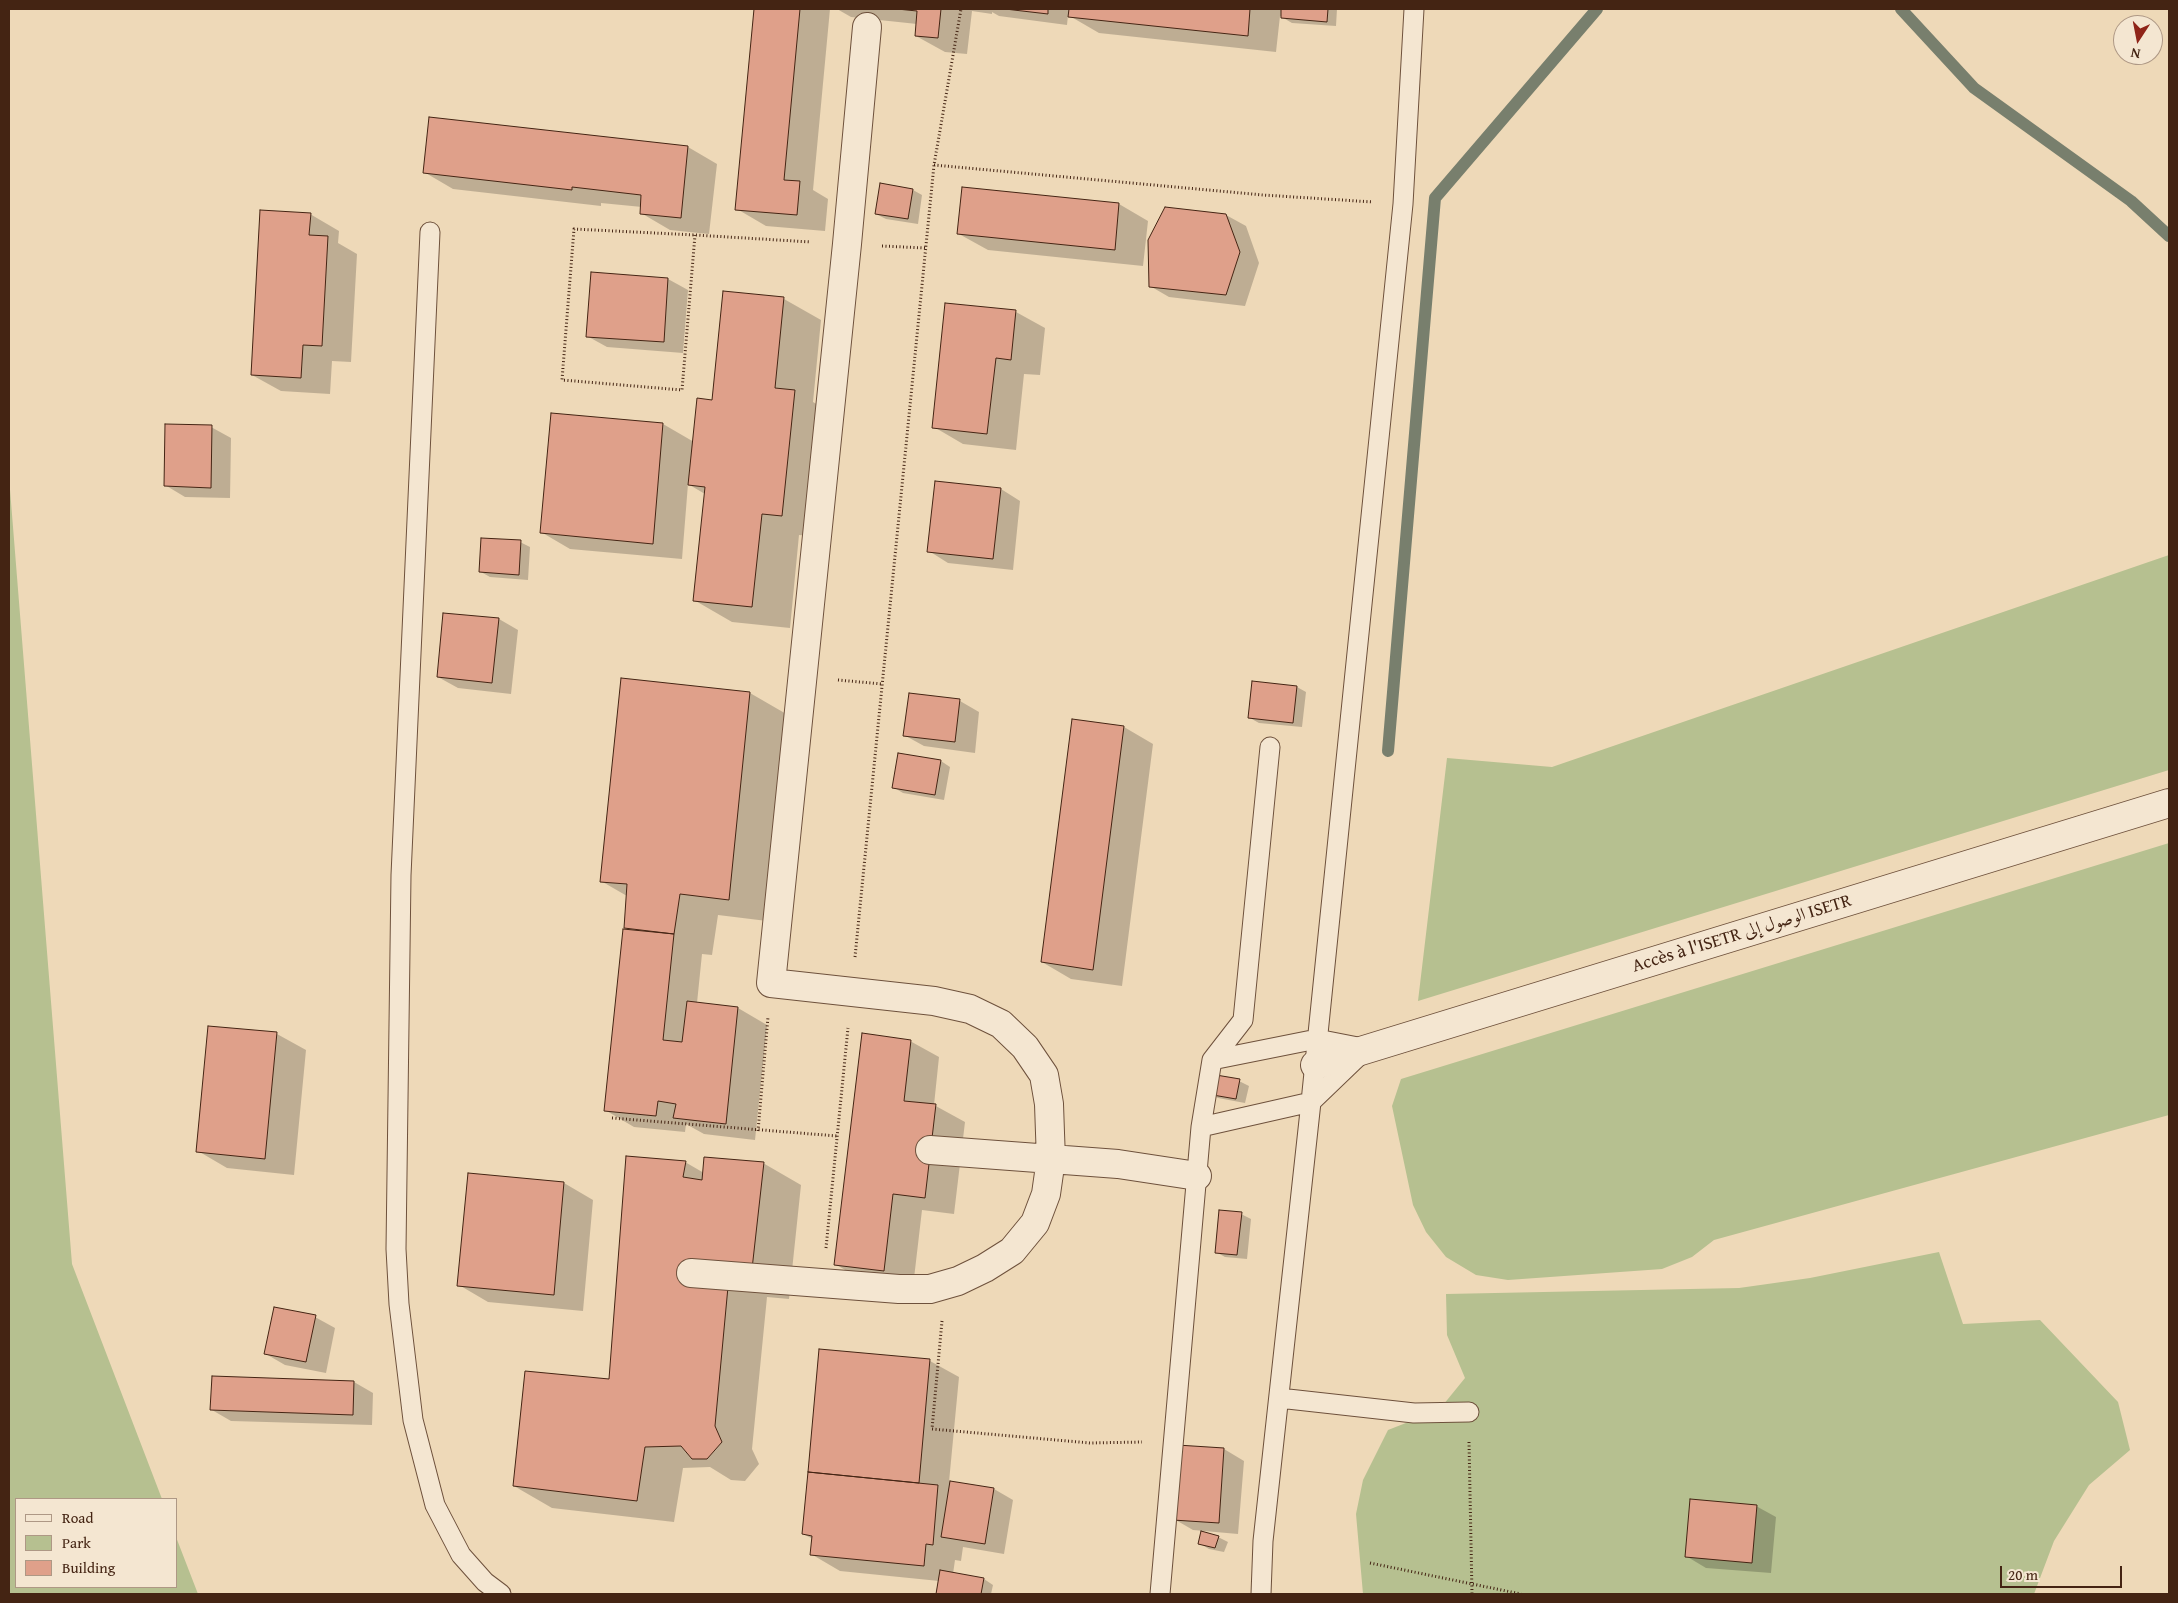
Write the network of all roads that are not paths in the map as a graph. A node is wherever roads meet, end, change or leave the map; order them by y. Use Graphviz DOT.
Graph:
graph roads {
  1 [pos="1414,9"];
  2 [pos="867,27"];
  3 [pos="430,232"];
  4 [pos="1270,747"];
  5 [pos="2169,803"];
  6 [pos="1366,1049"];
  7 [pos="1316,1052"];
  8 [pos="1212,1060"];
  9 [pos="1311,1102"];
  10 [pos="1201,1127"];
  11 [pos="930,1150"];
  12 [pos="1050,1160"];
  13 [pos="1197,1176"];
  14 [pos="691,1273"];
  15 [pos="1279,1398"];
  16 [pos="1469,1412"];
  17 [pos="502,1594"];
  18 [pos="1160,1594"];
  19 [pos="1261,1594"];
  1 -- 7 [label="lane"];
  2 -- 12 [label="street"];
  3 -- 17 [label="lane"];
  4 -- 8 [label="lane"];
  5 -- 6 [label="street, Accès à l'ISETR الوصول إلى ISETR"];
  6 -- 7 [label="street, Accès à l'ISETR الوصول إلى ISETR"];
  6 -- 9 [label="lane"];
  7 -- 8 [label="lane"];
  7 -- 9 [label="lane"];
  8 -- 10 [label="lane"];
  9 -- 10 [label="lane"];
  9 -- 15 [label="lane"];
  10 -- 13 [label="lane"];
  11 -- 12 [label="street"];
  12 -- 13 [label="street"];
  12 -- 14 [label="street"];
  13 -- 18 [label="lane"];
  15 -- 16 [label="lane"];
  15 -- 19 [label="lane"];
}
